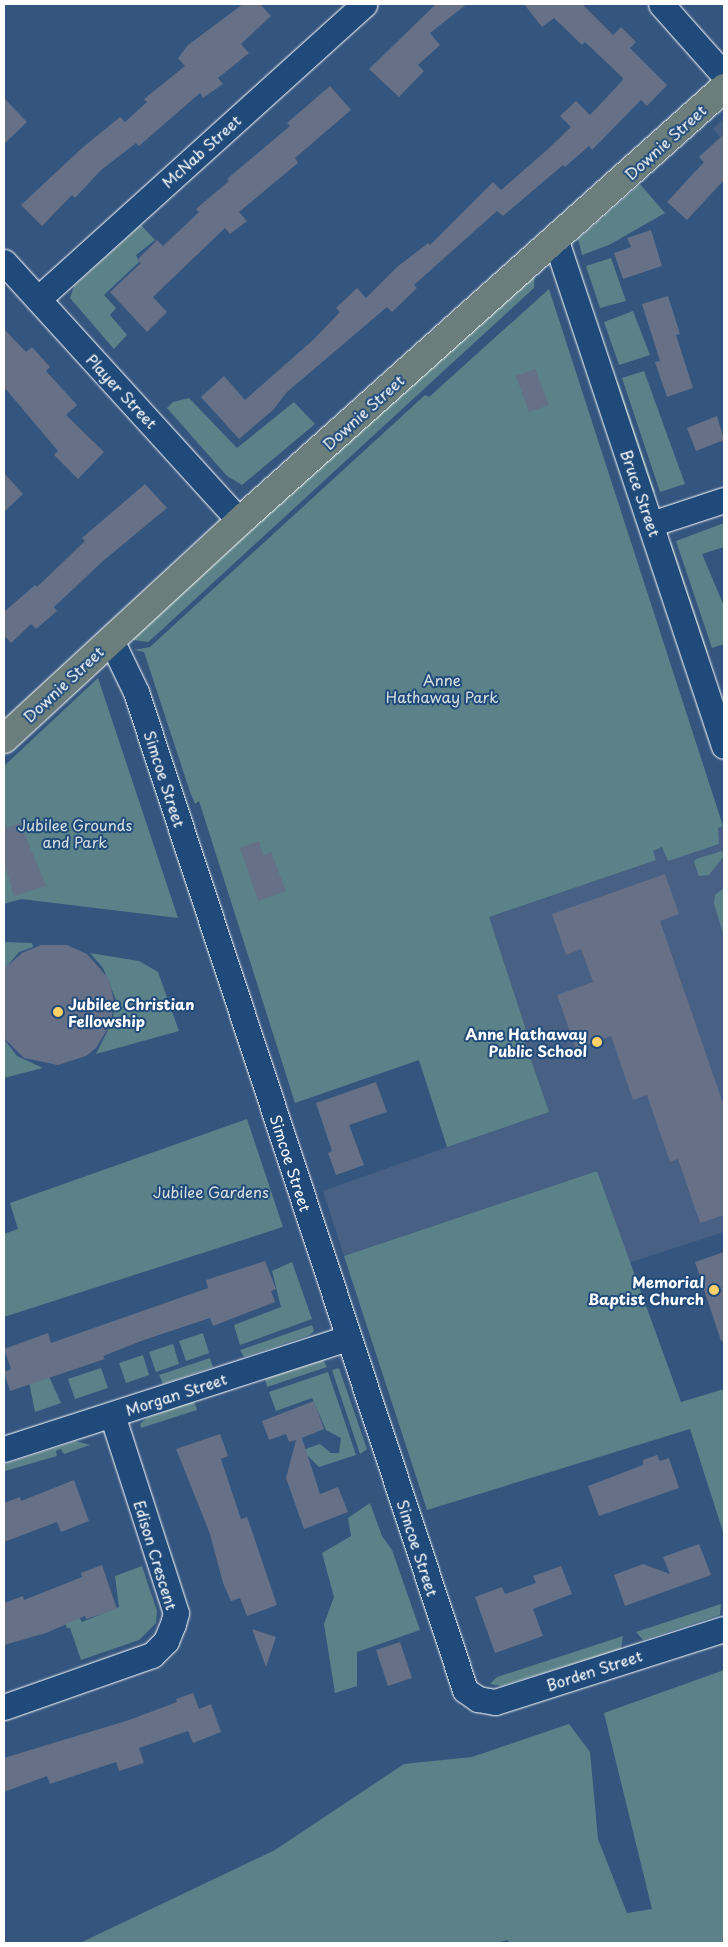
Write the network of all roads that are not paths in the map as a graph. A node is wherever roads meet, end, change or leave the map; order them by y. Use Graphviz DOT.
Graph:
graph roads {
  1 [pos="364,4"];
  2 [pos="661,4"];
  3 [pos="724,75"];
  4 [pos="724,88"];
  5 [pos="556,241"];
  6 [pos="4,262"];
  7 [pos="38,299"];
  8 [pos="724,500"];
  9 [pos="240,521"];
  10 [pos="652,524"];
  11 [pos="111,640"];
  12 [pos="4,739"];
  13 [pos="724,746"];
  14 [pos="348,1338"];
  15 [pos="112,1415"];
  16 [pos="4,1449"];
  17 [pos="724,1629"];
  18 [pos="465,1690"];
  19 [pos="4,1707"];
  1 -- 7 [label="street, McNab Street"];
  2 -- 3 [label="street"];
  4 -- 5 [label="main road, Downie Street"];
  5 -- 9 [label="main road, Downie Street"];
  5 -- 10 [label="street, Bruce Street"];
  6 -- 7 [label="street, Player Street"];
  7 -- 9 [label="street, Player Street"];
  8 -- 10 [label="street"];
  9 -- 11 [label="main road, Downie Street"];
  10 -- 13 [label="street, Bruce Street"];
  11 -- 12 [label="main road, Downie Street"];
  11 -- 14 [label="street, Simcoe Street"];
  14 -- 15 [label="street, Morgan Street"];
  14 -- 18 [label="street, Simcoe Street"];
  15 -- 16 [label="street, Morgan Street"];
  15 -- 19 [label="street, Edison Crescent"];
  17 -- 18 [label="street, Borden Street"];
}
